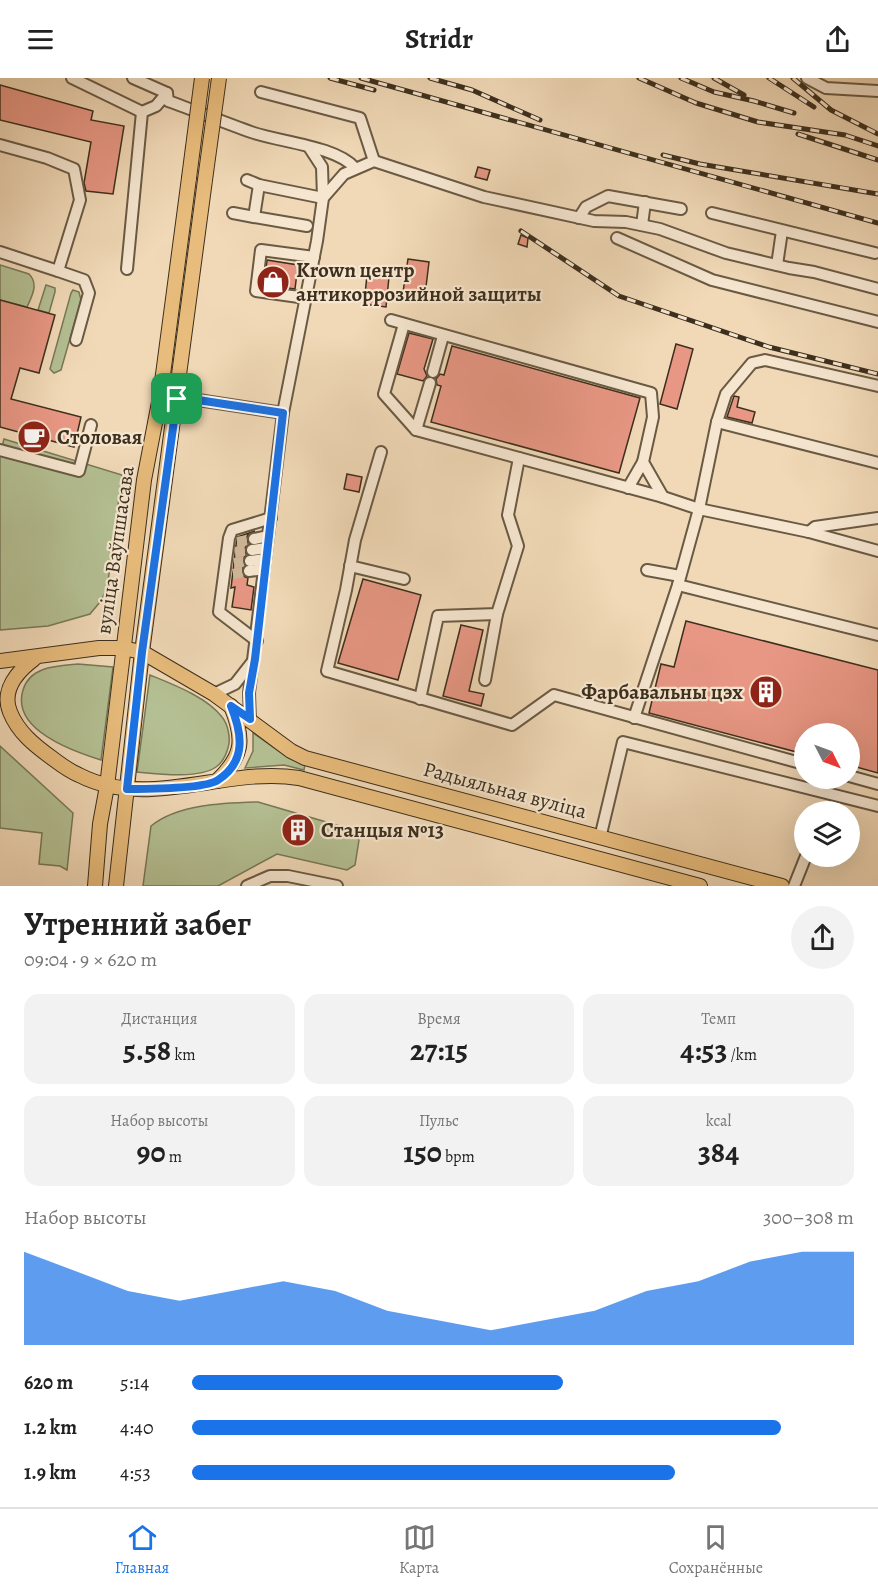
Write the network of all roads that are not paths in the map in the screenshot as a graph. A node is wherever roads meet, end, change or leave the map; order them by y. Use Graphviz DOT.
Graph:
graph roads {
  1 [pos="72,78"];
  2 [pos="133,78"];
  3 [pos="201,78"];
  4 [pos="219,78"];
  5 [pos="807,78"];
  6 [pos="878,91"];
  7 [pos="261,92"];
  8 [pos="167,93"];
  9 [pos="142,112"];
  10 [pos="0,146"];
  11 [pos="309,147"];
  12 [pos="374,161"];
  13 [pos="355,168"];
  14 [pos="247,180"];
  15 [pos="259,185"];
  16 [pos="323,198"];
  17 [pos="645,202"];
  18 [pos="681,209"];
  19 [pos="233,213"];
  20 [pos="712,213"];
  21 [pos="254,218"];
  22 [pos="579,218"];
  23 [pos="642,225"];
  24 [pos="307,226"];
  25 [pos="782,231"];
  26 [pos="617,238"];
  27 [pos="0,252"];
  28 [pos="875,253"];
  29 [pos="314,257"];
  30 [pos="777,265"];
  31 [pos="127,269"];
  32 [pos="58,271"];
  33 [pos="878,289"];
  34 [pos="306,298"];
  35 [pos="391,320"];
  36 [pos="878,322"];
  37 [pos="404,324"];
  38 [pos="443,336"];
  39 [pos="76,340"];
  40 [pos="433,372"];
  41 [pos="430,383"];
  42 [pos="878,386"];
  43 [pos="177,399"];
  44 [pos="283,413"];
  45 [pos="717,422"];
  46 [pos="91,425"];
  47 [pos="416,430"];
  48 [pos="0,450"];
  49 [pos="381,452"];
  50 [pos="519,458"];
  51 [pos="644,462"];
  52 [pos="878,463"];
  53 [pos="628,488"];
  54 [pos="663,497"];
  55 [pos="699,509"];
  56 [pos="271,518"];
  57 [pos="878,518"];
  58 [pos="809,532"];
  59 [pos="268,536"];
  60 [pos="878,551"];
  61 [pos="251,555"];
  62 [pos="265,559"];
  63 [pos="350,566"];
  64 [pos="646,570"];
  65 [pos="404,579"];
  66 [pos="679,580"];
  67 [pos="497,614"];
  68 [pos="878,635"];
  69 [pos="256,641"];
  70 [pos="122,648"];
  71 [pos="142,652"];
  72 [pos="36,657"];
  73 [pos="255,659"];
  74 [pos="0,661"];
  75 [pos="485,680"];
  76 [pos="214,694"];
  77 [pos="420,699"];
  78 [pos="231,706"];
  79 [pos="0,715"];
  80 [pos="634,718"];
  81 [pos="250,719"];
  82 [pos="15,726"];
  83 [pos="794,761"];
  84 [pos="860,779"];
  85 [pos="217,782"];
  86 [pos="878,784"];
  87 [pos="107,786"];
  88 [pos="127,789"];
  89 [pos="878,806"];
  90 [pos="600,838"];
  91 [pos="802,867"];
  92 [pos="286,881"];
  93 [pos="95,886"];
  94 [pos="116,886"];
  95 [pos="247,886"];
  96 [pos="337,886"];
  97 [pos="700,886"];
  98 [pos="782,886"];
  99 [pos="794,886"];
  1 -- 9 [label="lane"];
  2 -- 8 [label="lane"];
  3 -- 70 [label="main road, вуліца Ваўпшасава, bridge"];
  4 -- 43 [label="main road, вуліца Ваўпшасава, bridge"];
  5 -- 6 [label="lane"];
  7 -- 12 [label="lane"];
  8 -- 9 [label="lane"];
  8 -- 11 [label="lane"];
  9 -- 31 [label="lane"];
  10 -- 32 [label="lane"];
  11 -- 13 [label="lane"];
  11 -- 16 [label="lane"];
  12 -- 13 [label="lane"];
  12 -- 22 [label="lane"];
  13 -- 16 [label="lane"];
  14 -- 15 [label="lane"];
  15 -- 16 [label="lane"];
  15 -- 21 [label="lane"];
  16 -- 29 [label="lane"];
  17 -- 18 [label="lane"];
  17 -- 22 [label="lane"];
  17 -- 23 [label="lane"];
  19 -- 21 [label="lane"];
  20 -- 25 [label="lane"];
  21 -- 24 [label="lane"];
  22 -- 23 [label="lane"];
  23 -- 30 [label="lane"];
  25 -- 28 [label="lane"];
  25 -- 30 [label="lane"];
  26 -- 36 [label="lane"];
  27 -- 32 [label="lane"];
  29 -- 34 [label="lane"];
  29 -- 34 [label="lane"];
  30 -- 33 [label="lane"];
  32 -- 39 [label="lane"];
  34 -- 44 [label="lane"];
  35 -- 37 [label="lane"];
  37 -- 38 [label="lane"];
  37 -- 47 [label="lane"];
  38 -- 40 [label="lane"];
  38 -- 51 [label="lane"];
  41 -- 47 [label="lane"];
  42 -- 45 [label="lane"];
  43 -- 44 [label="lane"];
  43 -- 71 [label="main road, вуліца Ваўпшасава"];
  44 -- 56 [label="lane"];
  45 -- 52 [label="lane"];
  45 -- 55 [label="lane"];
  46 -- 48 [label="lane"];
  47 -- 50 [label="lane"];
  49 -- 63 [label="lane"];
  50 -- 53 [label="lane"];
  50 -- 67 [label="lane"];
  51 -- 53 [label="lane"];
  51 -- 54 [label="lane"];
  53 -- 54 [label="lane"];
  54 -- 55 [label="lane"];
  55 -- 58 [label="lane"];
  55 -- 66 [label="lane"];
  56 -- 59 [label="lane"];
  56 -- 69 [label="lane"];
  57 -- 58 [label="lane"];
  58 -- 60 [label="lane"];
  59 -- 61 [label="lane"];
  59 -- 62 [label="lane"];
  61 -- 62 [label="lane"];
  61 -- 62 [label="lane"];
  62 -- 69 [label="lane"];
  63 -- 65 [label="lane"];
  63 -- 77 [label="lane"];
  64 -- 66 [label="lane"];
  66 -- 68 [label="lane"];
  66 -- 80 [label="lane"];
  67 -- 75 [label="lane"];
  67 -- 77 [label="lane"];
  69 -- 73 [label="lane"];
  70 -- 71 [label="main road, Радыяльная вуліца"];
  70 -- 72 [label="main road, Радыяльная вуліца"];
  70 -- 87 [label="main road, вуліца Ваўпшасава"];
  71 -- 76 [label="main road, Радыяльная вуліца"];
  71 -- 88 [label="main road, вуліца Ваўпшасава"];
  72 -- 74 [label="main road"];
  72 -- 82 [label="main road"];
  73 -- 76 [label="lane"];
  73 -- 81 [label="lane"];
  76 -- 78 [label="main road, Радыяльная вуліца"];
  77 -- 80 [label="lane"];
  78 -- 81 [label="main road, Радыяльная вуліца"];
  78 -- 85 [label="main road"];
  79 -- 82 [label="main road"];
  80 -- 83 [label="lane"];
  81 -- 90 [label="main road, Радыяльная вуліца"];
  82 -- 87 [label="main road, Радыяльная вуліца"];
  84 -- 86 [label="lane"];
  85 -- 88 [label="main road, Радыяльная вуліца"];
  85 -- 97 [label="main road, Радыяльная вуліца"];
  87 -- 88 [label="main road, Радыяльная вуліца"];
  87 -- 93 [label="main road, вуліца Ваўпшасава"];
  88 -- 94 [label="main road, вуліца Ваўпшасава"];
  89 -- 90 [label="lane"];
  90 -- 98 [label="main road, Радыяльная вуліца"];
  91 -- 99 [label="lane"];
  92 -- 95 [label="lane"];
  92 -- 96 [label="lane"];
}
